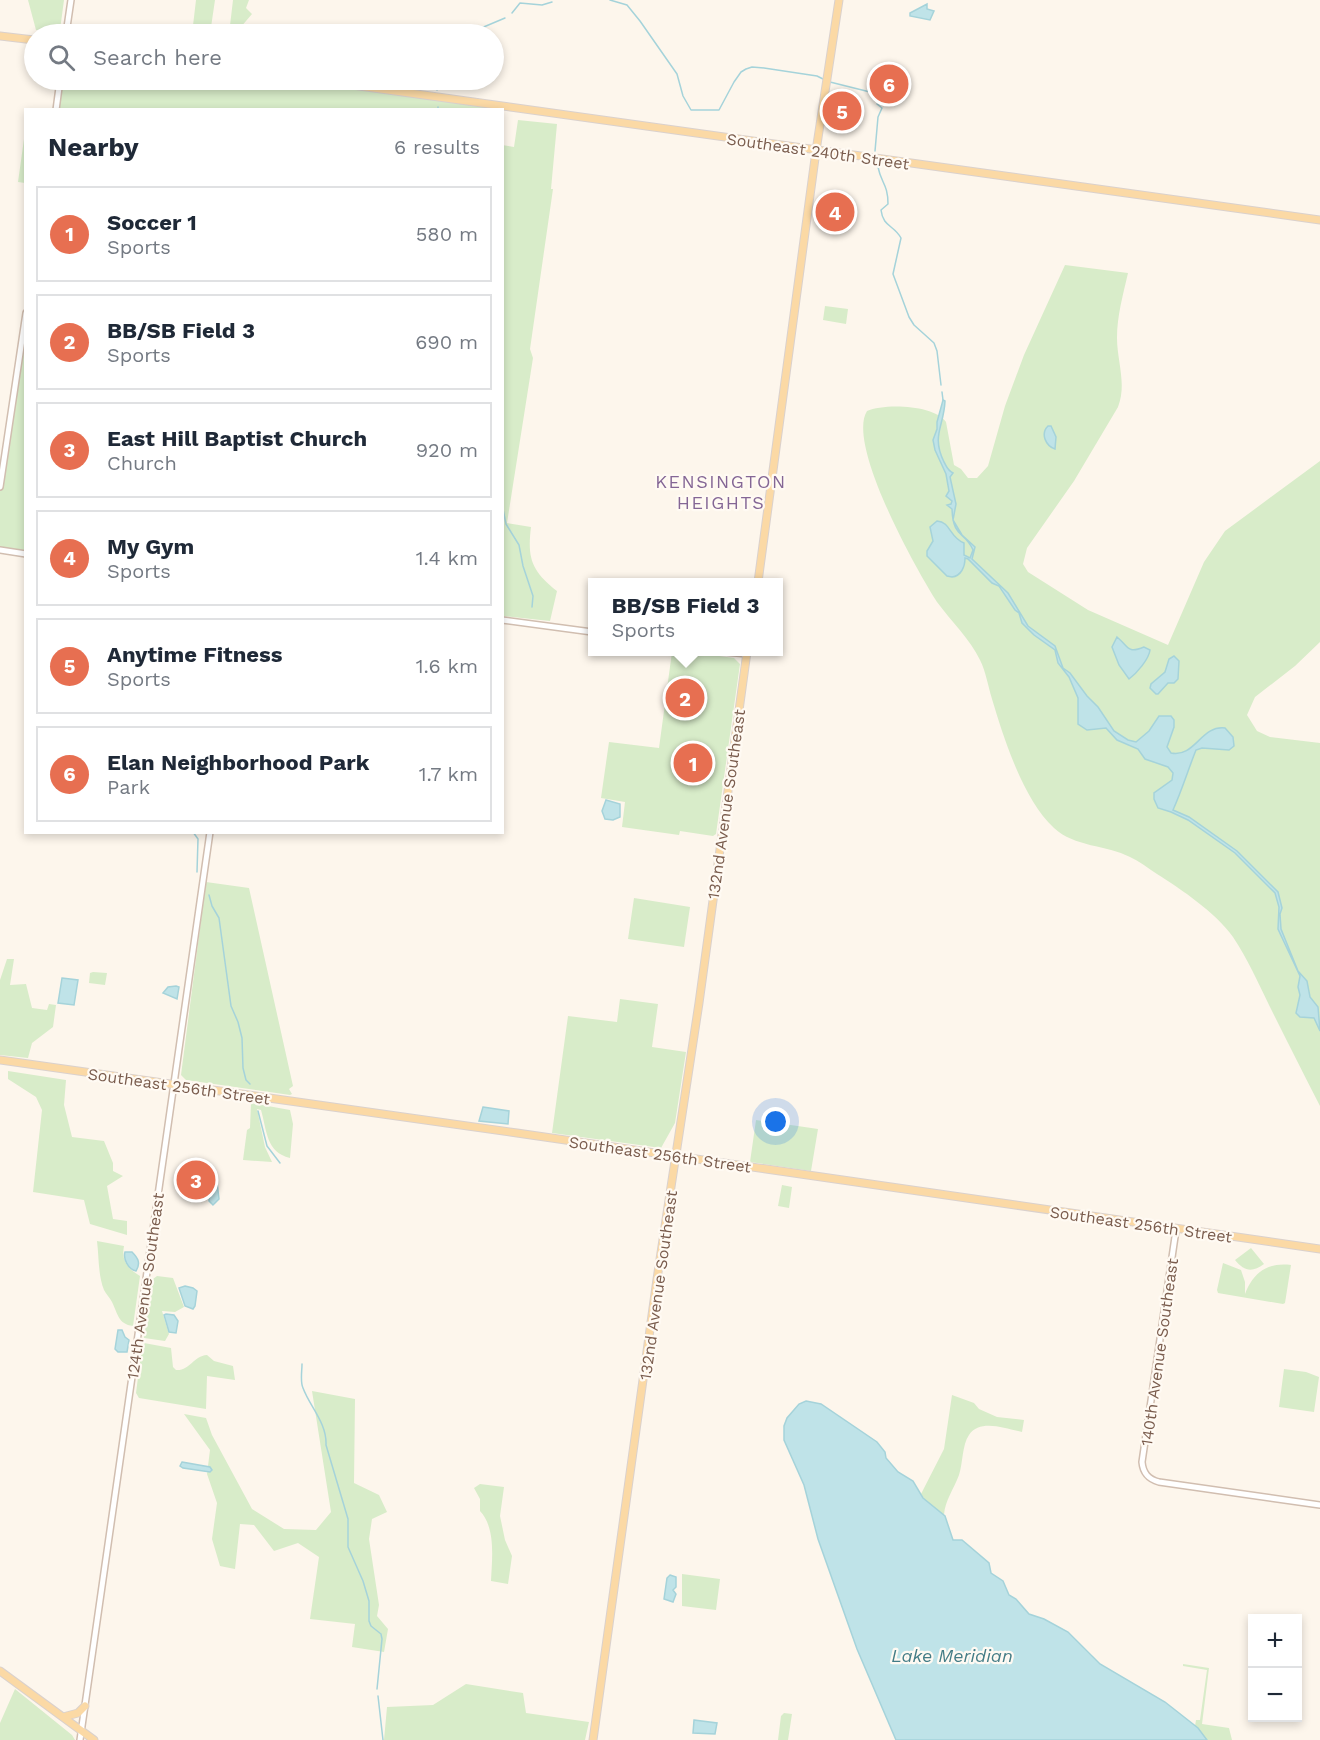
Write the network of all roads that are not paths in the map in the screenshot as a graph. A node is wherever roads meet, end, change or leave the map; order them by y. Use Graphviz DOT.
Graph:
graph roads {
  1 [pos="71,0"];
  2 [pos="839,0"];
  3 [pos="67,24"];
  4 [pos="0,36"];
  5 [pos="24,39"];
  6 [pos="59,90"];
  7 [pos="386,90"];
  8 [pos="56,108"];
  9 [pos="816,151"];
  10 [pos="1320,220"];
  11 [pos="24,327"];
  12 [pos="0,487"];
  13 [pos="0,550"];
  14 [pos="24,554"];
  15 [pos="759,578"];
  16 [pos="504,620"];
  17 [pos="588,631"];
  18 [pos="747,656"];
  19 [pos="210,834"];
  20 [pos="0,1060"];
  21 [pos="174,1086"];
  22 [pos="677,1156"];
  23 [pos="1176,1230"];
  24 [pos="1320,1249"];
  25 [pos="1320,1505"];
  26 [pos="0,1671"];
  27 [pos="85,1706"];
  28 [pos="63,1717"];
  29 [pos="81,1731"];
  30 [pos="80,1740"];
  31 [pos="94,1740"];
  32 [pos="593,1740"];
  1 -- 3 [label="street"];
  2 -- 9 [label="main road"];
  4 -- 5 [label="main road"];
  6 -- 8 [label="street"];
  7 -- 9 [label="main road, Southeast 240th Street"];
  9 -- 10 [label="main road, Southeast 240th Street"];
  9 -- 15 [label="main road"];
  11 -- 12 [label="street"];
  13 -- 14 [label="street"];
  16 -- 17 [label="street"];
  18 -- 22 [label="main road, 132nd Avenue Southeast"];
  19 -- 21 [label="street, 124th Avenue Southeast"];
  20 -- 21 [label="main road, Southeast 256th Street"];
  21 -- 22 [label="main road, Southeast 256th Street"];
  21 -- 27 [label="street, 124th Avenue Southeast"];
  22 -- 23 [label="main road, Southeast 256th Street"];
  22 -- 32 [label="main road, 132nd Avenue Southeast"];
  23 -- 24 [label="main road, Southeast 256th Street"];
  23 -- 25 [label="street, 140th Avenue Southeast"];
  26 -- 28 [label="main road"];
  27 -- 28 [label="main road"];
  27 -- 29 [label="street, 124th Avenue Southeast"];
  28 -- 29 [label="main road"];
  29 -- 30 [label="street, 124th Avenue Southeast"];
  29 -- 31 [label="main road"];
}
